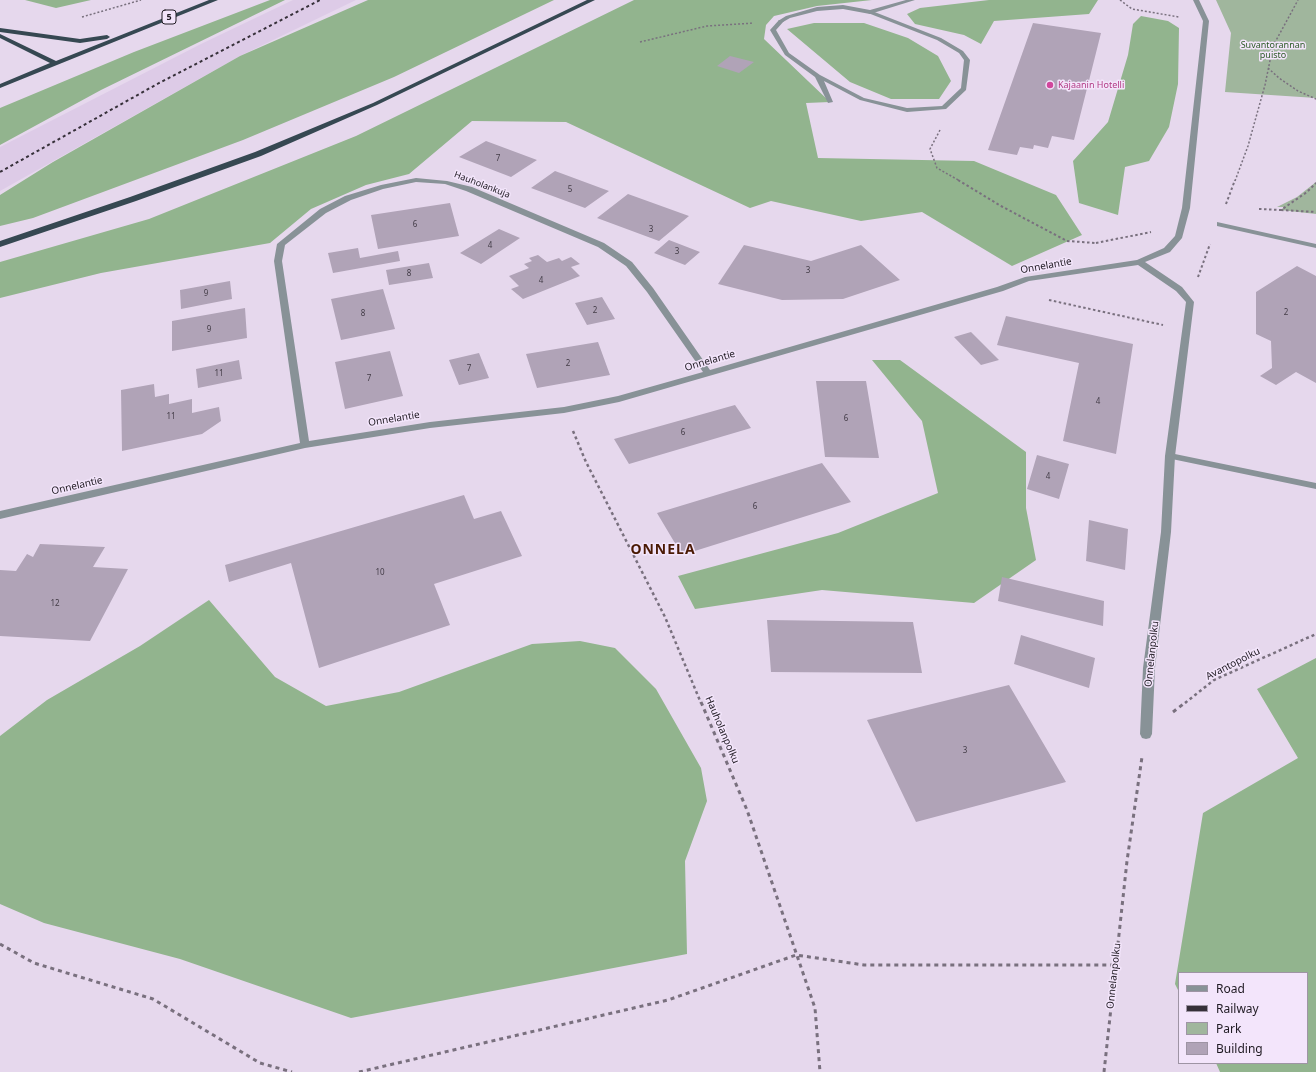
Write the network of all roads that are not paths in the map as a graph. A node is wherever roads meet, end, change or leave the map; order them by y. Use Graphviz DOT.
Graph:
graph roads {
  1 [pos="215,0"];
  2 [pos="592,0"];
  3 [pos="912,0"];
  4 [pos="1196,0"];
  5 [pos="870,12"];
  6 [pos="0,30"];
  7 [pos="124,35"];
  8 [pos="0,36"];
  9 [pos="55,63"];
  10 [pos="818,76"];
  11 [pos="0,86"];
  12 [pos="830,102"];
  13 [pos="1220,224"];
  14 [pos="0,244"];
  15 [pos="1316,246"];
  16 [pos="1139,262"];
  17 [pos="708,373"];
  18 [pos="305,445"];
  19 [pos="1170,456"];
  20 [pos="1316,486"];
  21 [pos="0,515"];
  22 [pos="1146,734"];
  1 -- 7 [label="highway, 5"];
  2 -- 14 [label="highway"];
  3 -- 5 [label="street"];
  4 -- 16 [label="street, Onnelantie"];
  5 -- 10 [label="street"];
  5 -- 10 [label="street"];
  6 -- 7 [label="highway"];
  7 -- 9 [label="highway, 5"];
  8 -- 9 [label="highway"];
  9 -- 11 [label="highway, 5"];
  10 -- 12 [label="street"];
  13 -- 15 [label="street"];
  16 -- 17 [label="street, Onnelantie"];
  16 -- 19 [label="street, Onnelanpolku"];
  17 -- 18 [label="street, Onnelantie"];
  17 -- 18 [label="street, Hauholankuja"];
  18 -- 21 [label="street, Onnelantie"];
  19 -- 20 [label="street"];
  19 -- 22 [label="street, Onnelanpolku"];
}
